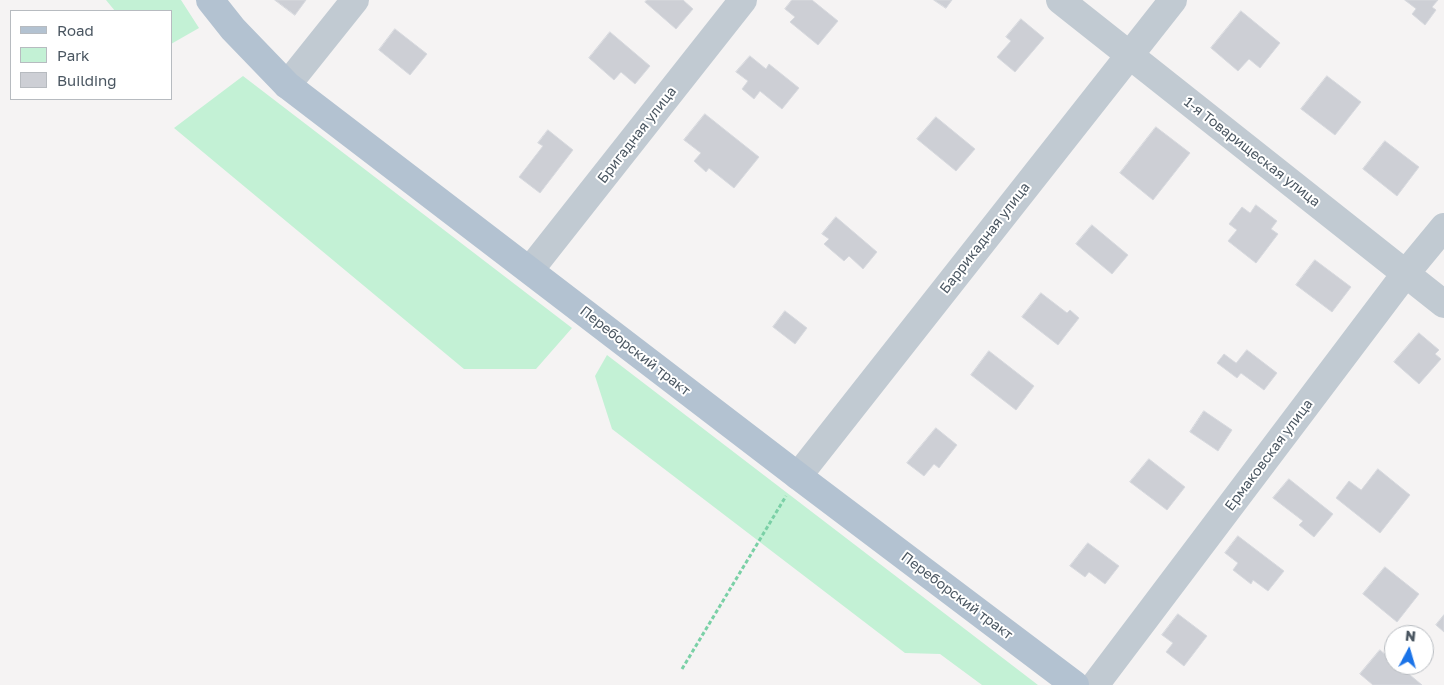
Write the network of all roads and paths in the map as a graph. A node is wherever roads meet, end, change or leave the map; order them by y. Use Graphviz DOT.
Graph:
graph roads {
  1 [pos="210,0"];
  2 [pos="355,0"];
  3 [pos="743,0"];
  4 [pos="1060,0"];
  5 [pos="1173,0"];
  6 [pos="1128,54"];
  7 [pos="287,85"];
  8 [pos="1444,227"];
  9 [pos="530,270"];
  10 [pos="1406,273"];
  11 [pos="1444,304"];
  12 [pos="798,476"];
  13 [pos="682,669"];
  14 [pos="1075,685"];
  15 [pos="1095,685"];
  1 -- 7 [label="main road, Переборский тракт"];
  2 -- 7 [label="street"];
  3 -- 9 [label="street, Бригадная улица"];
  4 -- 6 [label="street, 1-я Товарищеская улица"];
  5 -- 6 [label="street, Баррикадная улица"];
  6 -- 10 [label="street, 1-я Товарищеская улица"];
  6 -- 12 [label="street, Баррикадная улица"];
  7 -- 9 [label="main road, Переборский тракт"];
  8 -- 10 [label="street, Ермаковская улица"];
  9 -- 12 [label="main road, Переборский тракт"];
  10 -- 11 [label="street, 1-я Товарищеская улица"];
  10 -- 15 [label="street, Ермаковская улица"];
  12 -- 13 [label="path"];
  12 -- 14 [label="main road, Переборский тракт"];
}
